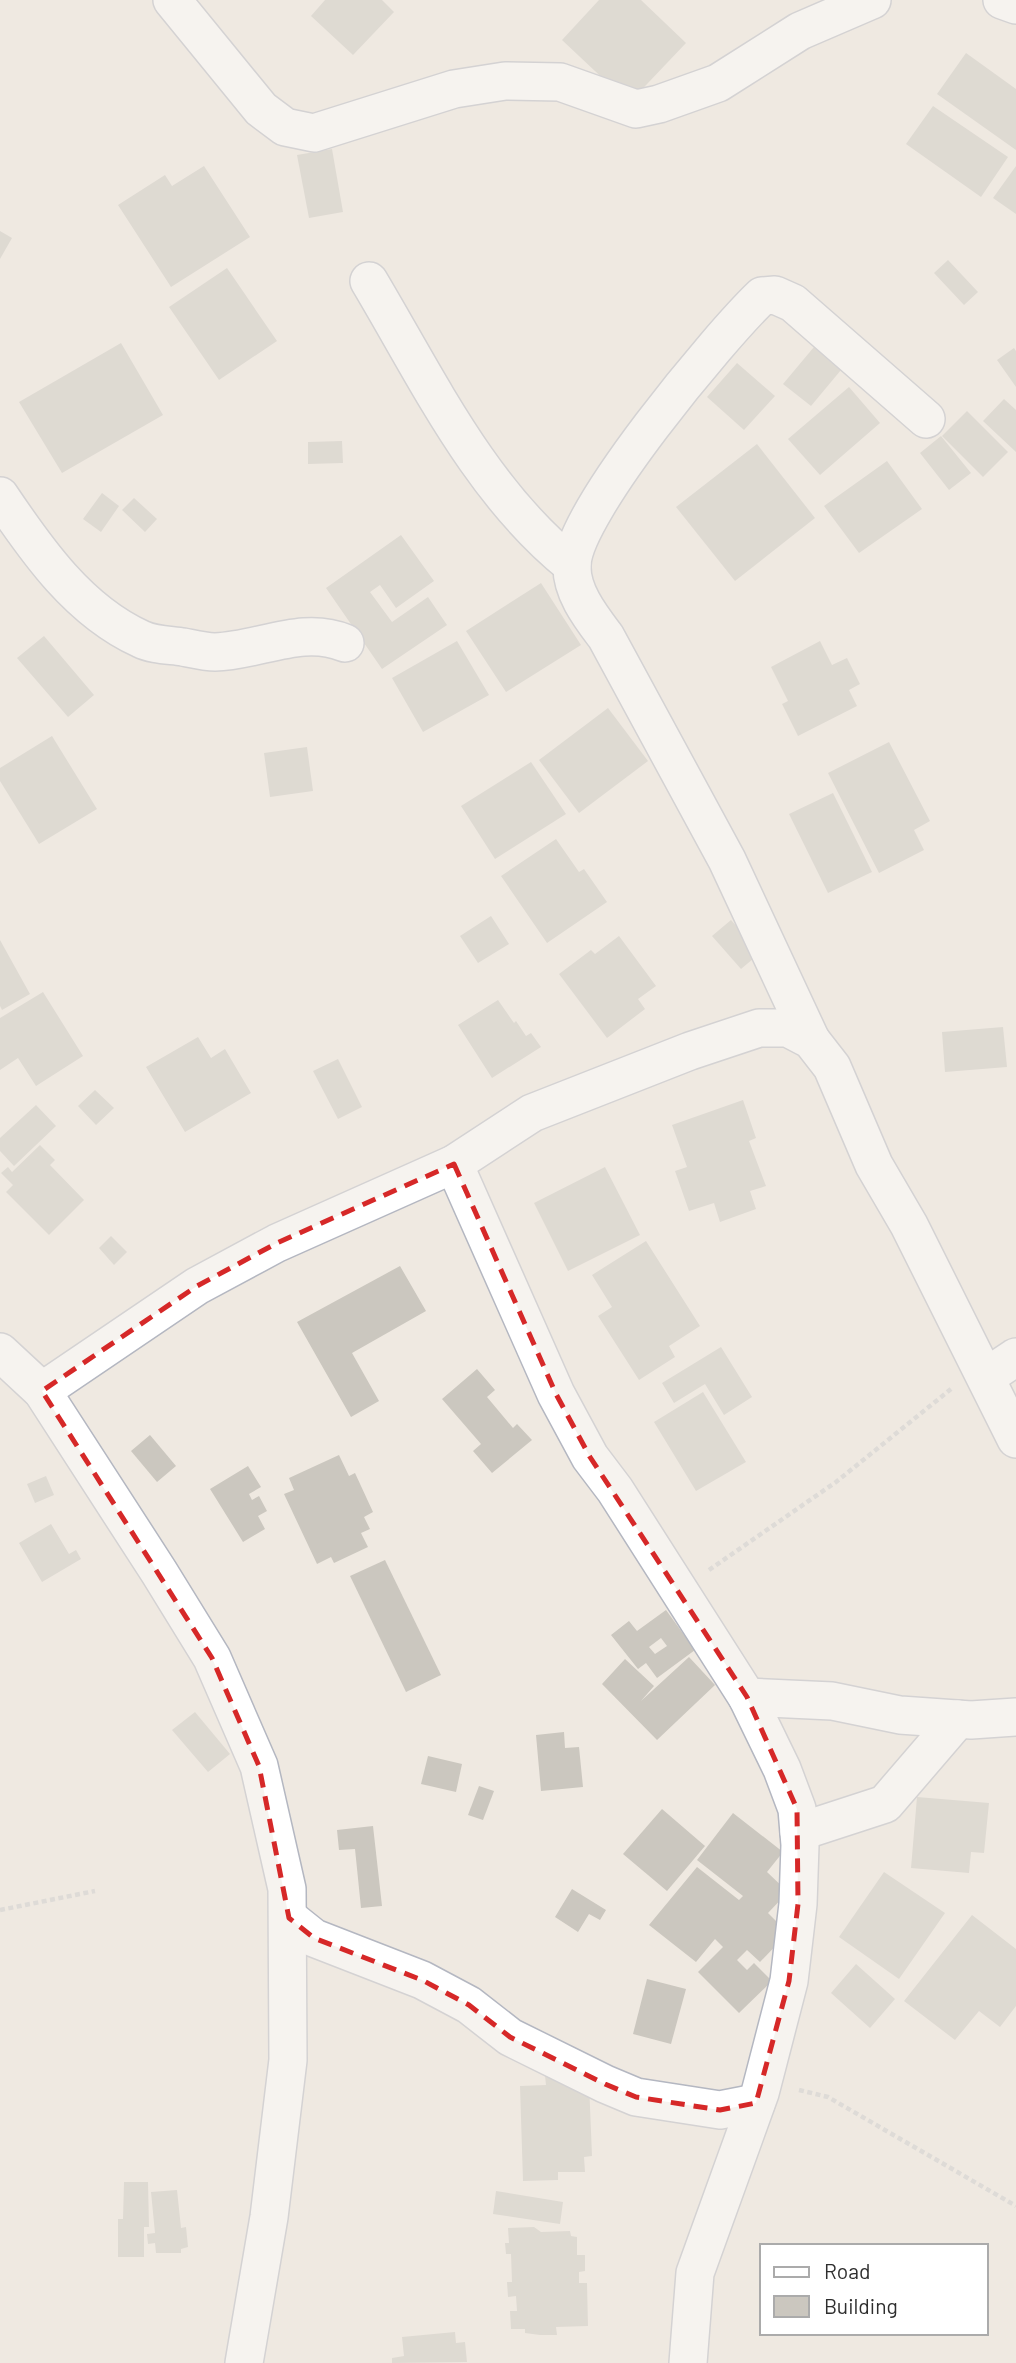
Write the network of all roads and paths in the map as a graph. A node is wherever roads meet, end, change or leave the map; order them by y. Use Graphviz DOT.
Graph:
graph roads {
  1 [pos="172,0"];
  2 [pos="872,0"];
  3 [pos="1002,0"];
  4 [pos="1016,5"];
  5 [pos="369,281"];
  6 [pos="926,419"];
  7 [pos="0,496"];
  8 [pos="572,565"];
  9 [pos="345,643"];
  10 [pos="811,1040"];
  11 [pos="454,1164"];
  12 [pos="0,1352"];
  13 [pos="1016,1357"];
  14 [pos="984,1372"];
  15 [pos="41,1391"];
  16 [pos="1016,1439"];
  17 [pos="679,1589"];
  18 [pos="747,1697"];
  19 [pos="1016,1717"];
  20 [pos="958,1719"];
  21 [pos="799,1832"];
  22 [pos="95,1891"];
  23 [pos="0,1910"];
  24 [pos="289,1917"];
  25 [pos="758,2098"];
  26 [pos="1016,2206"];
  27 [pos="244,2363"];
  28 [pos="688,2363"];
  1 -- 2 [label="street"];
  3 -- 4 [label="street"];
  5 -- 8 [label="street"];
  6 -- 8 [label="street"];
  7 -- 9 [label="street"];
  8 -- 10 [label="street"];
  10 -- 11 [label="street"];
  10 -- 14 [label="street"];
  11 -- 15 [label="street"];
  11 -- 17 [label="street"];
  12 -- 15 [label="street"];
  13 -- 14 [label="street"];
  14 -- 16 [label="street"];
  14 -- 17 [label="path"];
  15 -- 24 [label="street"];
  17 -- 18 [label="street"];
  18 -- 20 [label="street"];
  18 -- 21 [label="street"];
  19 -- 20 [label="street"];
  20 -- 21 [label="street"];
  21 -- 25 [label="street"];
  22 -- 23 [label="path"];
  24 -- 25 [label="street"];
  24 -- 27 [label="street"];
  25 -- 26 [label="path"];
  25 -- 28 [label="street"];
}
